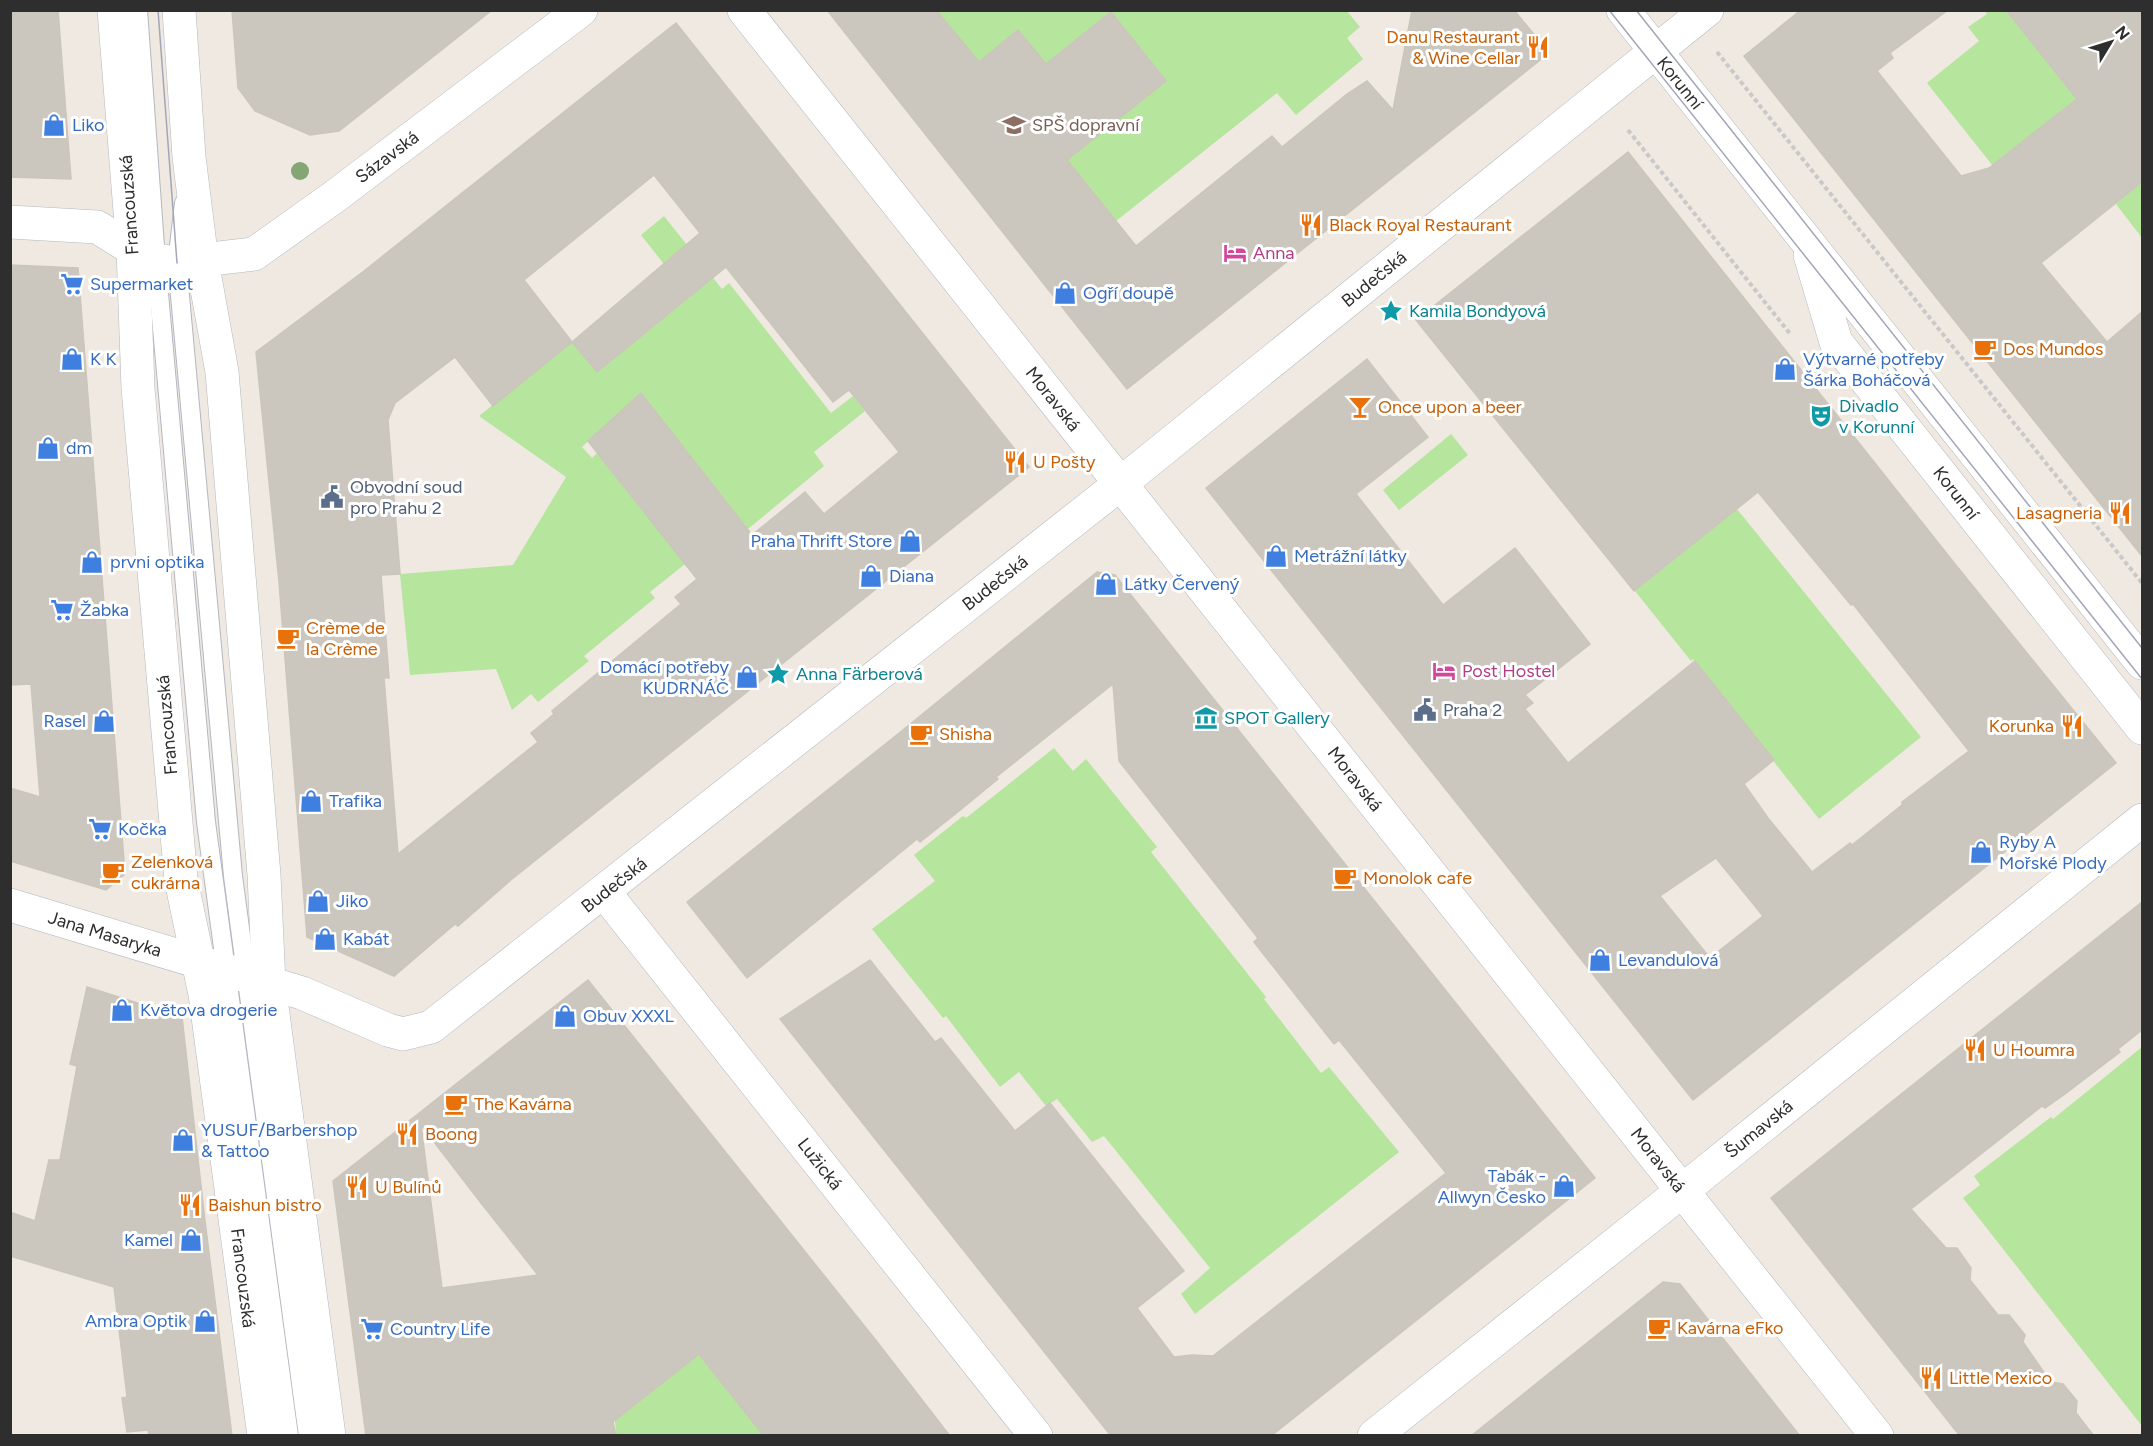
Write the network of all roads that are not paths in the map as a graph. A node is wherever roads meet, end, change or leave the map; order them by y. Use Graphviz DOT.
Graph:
graph roads {
  1 [pos="114,10"];
  2 [pos="138,10"];
  3 [pos="178,10"];
  4 [pos="581,10"];
  5 [pos="744,10"];
  6 [pos="1623,10"];
  7 [pos="1707,10"];
  8 [pos="1656,52"];
  9 [pos="10,222"];
  10 [pos="1805,239"];
  11 [pos="167,258"];
  12 [pos="1120,484"];
  13 [pos="2142,663"];
  14 [pos="2142,728"];
  15 [pos="2142,820"];
  16 [pos="604,892"];
  17 [pos="10,905"];
  18 [pos="235,974"];
  19 [pos="1682,1191"];
  20 [pos="264,1436"];
  21 [pos="289,1436"];
  22 [pos="308,1436"];
  23 [pos="329,1436"];
  24 [pos="1036,1436"];
  25 [pos="1374,1436"];
  26 [pos="1877,1436"];
  1 -- 11 [label="street, Francouzská"];
  2 -- 11 [label="lane"];
  3 -- 11 [label="street, Francouzská"];
  4 -- 11 [label="street, Sázavská"];
  5 -- 12 [label="street, Moravská"];
  6 -- 8 [label="street, Korunní"];
  7 -- 8 [label="street, Budečská"];
  8 -- 10 [label="street, Korunní"];
  8 -- 12 [label="street, Budečská"];
  9 -- 11 [label="street"];
  10 -- 13 [label="street, Korunní"];
  10 -- 14 [label="street, Korunní"];
  11 -- 18 [label="street, Francouzská"];
  11 -- 18 [label="street, Francouzská"];
  12 -- 16 [label="street, Budečská"];
  12 -- 19 [label="street, Moravská"];
  15 -- 19 [label="street, Šumavská"];
  16 -- 18 [label="street, Budečská"];
  16 -- 24 [label="street, Lužická"];
  17 -- 18 [label="street, Jana Masaryka"];
  18 -- 20 [label="street, Francouzská"];
  18 -- 21 [label="lane"];
  18 -- 22 [label="lane"];
  18 -- 23 [label="street, Francouzská"];
  19 -- 25 [label="street, Šumavská"];
  19 -- 26 [label="street, Moravská"];
}
